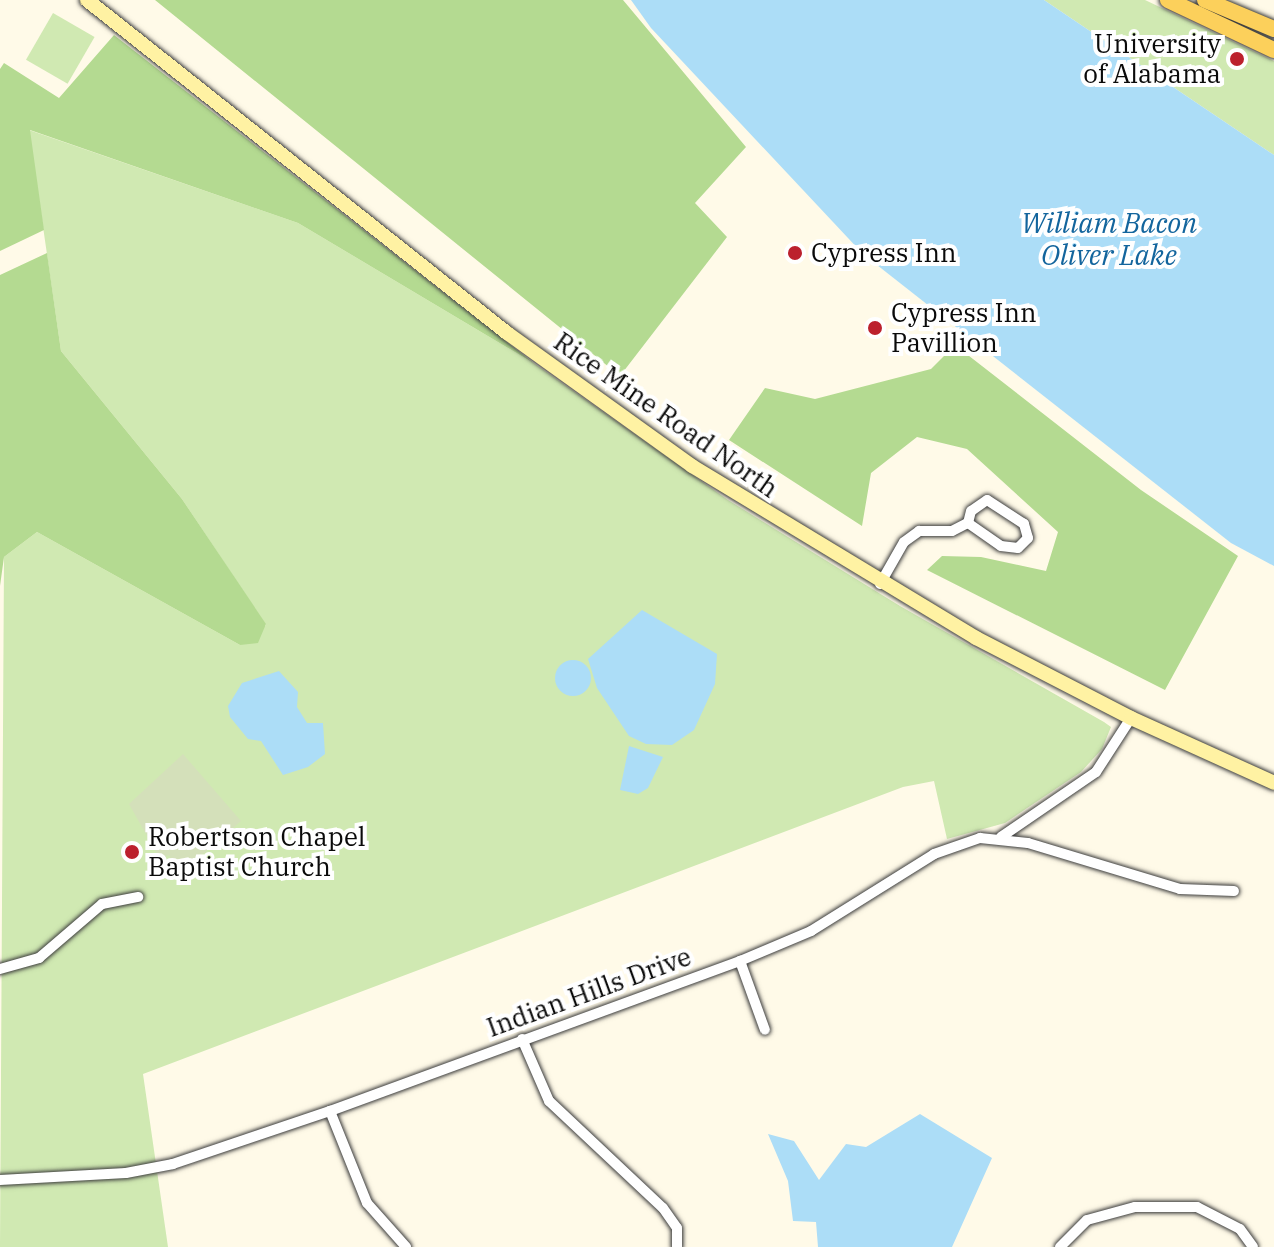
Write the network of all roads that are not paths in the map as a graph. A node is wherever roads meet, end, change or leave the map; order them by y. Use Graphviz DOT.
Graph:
graph roads {
  1 [pos="87,0"];
  2 [pos="1168,0"];
  3 [pos="1205,0"];
  4 [pos="1271,25"];
  5 [pos="1274,50"];
  6 [pos="968,523"];
  7 [pos="880,584"];
  8 [pos="1131,718"];
  9 [pos="1274,783"];
  10 [pos="1001,837"];
  11 [pos="1234,891"];
  12 [pos="138,897"];
  13 [pos="740,961"];
  14 [pos="0,969"];
  15 [pos="765,1030"];
  16 [pos="522,1039"];
  17 [pos="330,1111"];
  18 [pos="0,1180"];
  19 [pos="406,1247"];
  20 [pos="677,1247"];
  21 [pos="1060,1247"];
  22 [pos="1253,1247"];
  1 -- 7 [label="main road, Rice Mine Road North"];
  2 -- 5 [label="main road"];
  3 -- 4 [label="main road"];
  6 -- 6 [label="street"];
  6 -- 7 [label="street"];
  7 -- 8 [label="main road, Rice Mine Road North"];
  8 -- 9 [label="main road, Rice Mine Road North"];
  8 -- 10 [label="street, Indian Hills Drive"];
  10 -- 11 [label="street"];
  10 -- 13 [label="street, Indian Hills Drive"];
  12 -- 14 [label="street"];
  13 -- 15 [label="street"];
  13 -- 16 [label="street, Indian Hills Drive"];
  16 -- 17 [label="street, Indian Hills Drive"];
  16 -- 20 [label="street"];
  17 -- 18 [label="street, Indian Hills Drive"];
  17 -- 19 [label="street"];
  21 -- 22 [label="street"];
}
